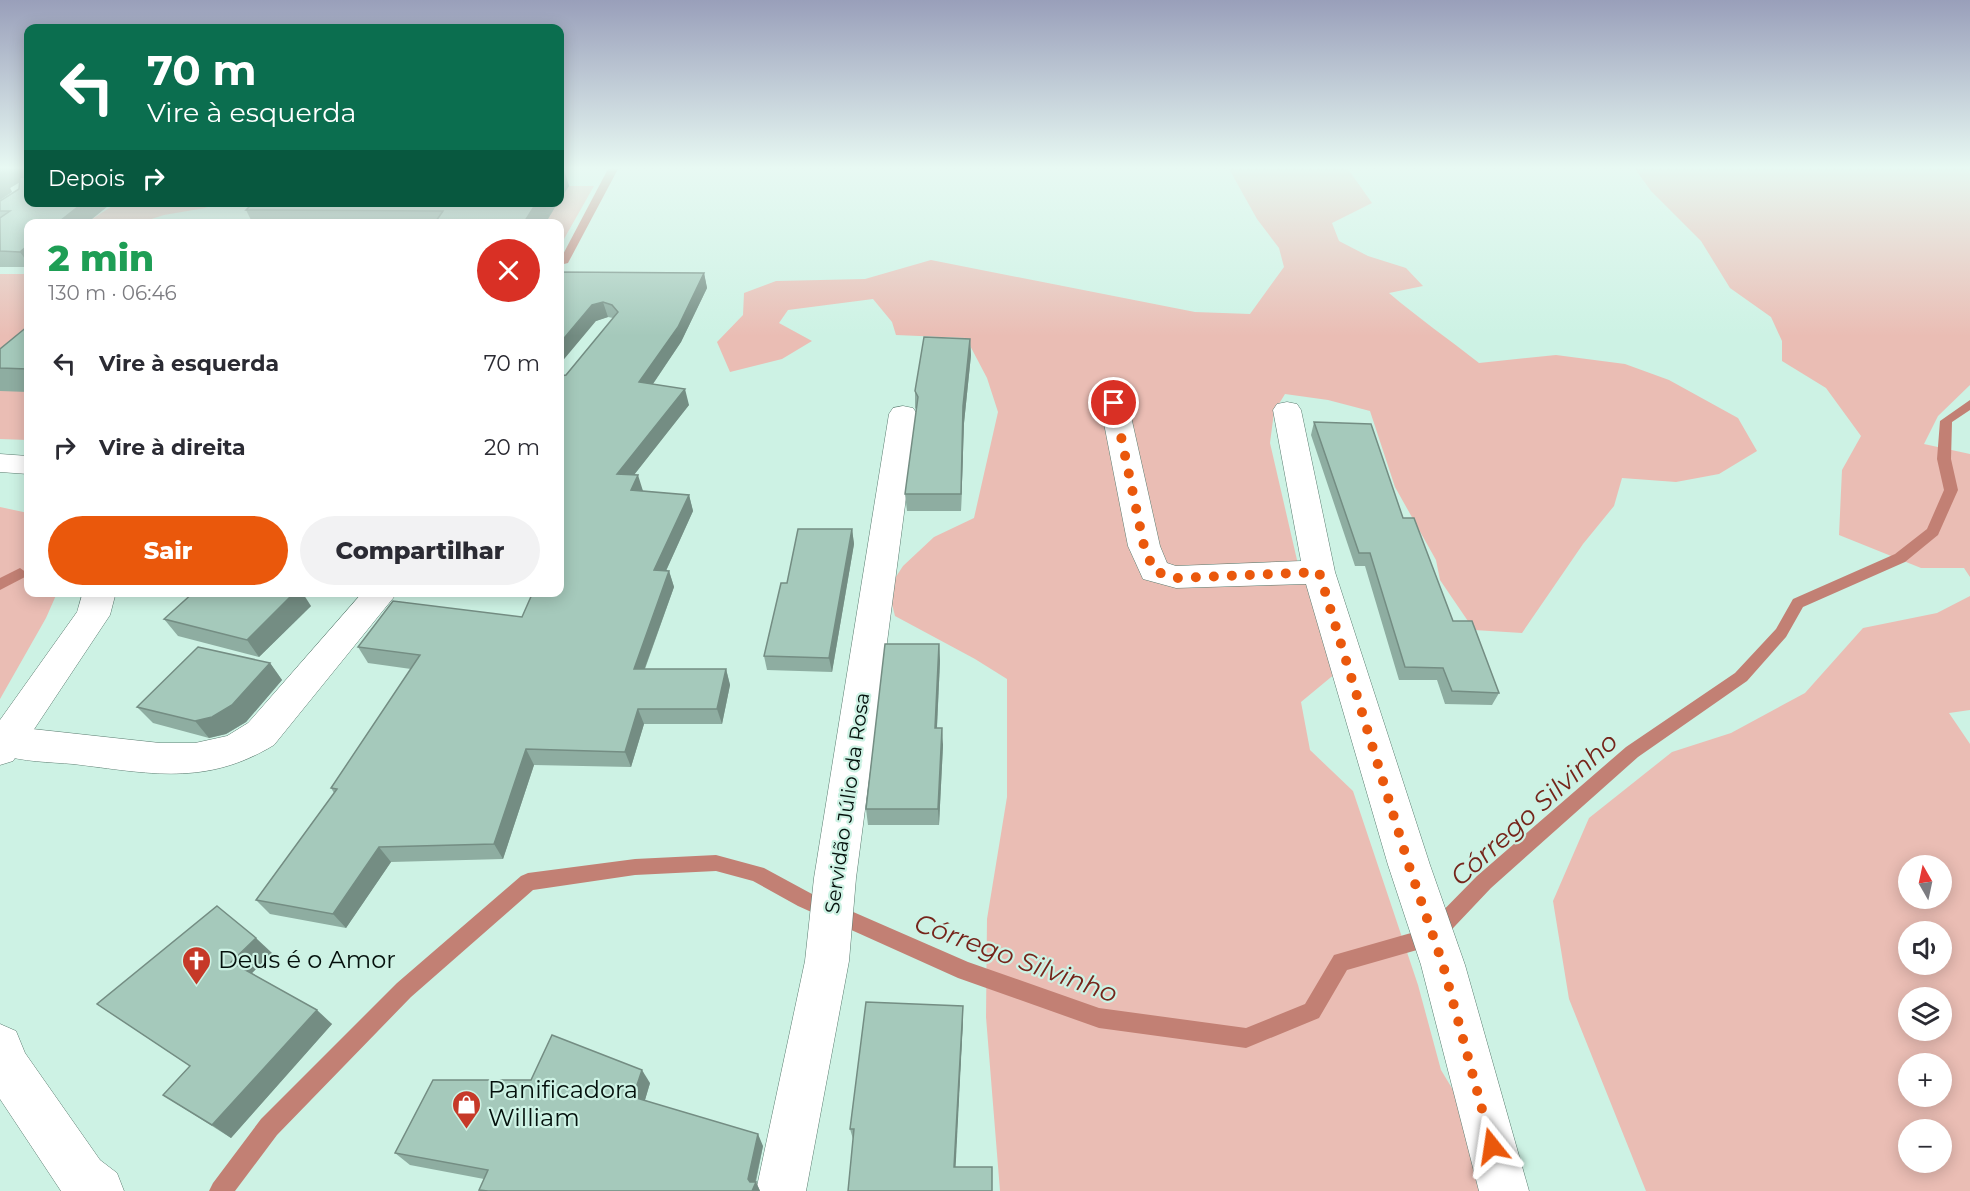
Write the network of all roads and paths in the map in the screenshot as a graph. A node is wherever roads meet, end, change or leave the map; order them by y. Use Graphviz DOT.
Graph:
graph roads {
  1 [pos="1114,403"];
  2 [pos="1287,410"];
  3 [pos="903,414"];
  4 [pos="0,463"];
  5 [pos="24,465"];
  6 [pos="1319,572"];
  7 [pos="98,597"];
  8 [pos="378,597"];
  9 [pos="2,746"];
  10 [pos="0,1047"];
  11 [pos="84,1187"];
  12 [pos="781,1191"];
  13 [pos="1504,1191"];
  1 -- 6 [label="street"];
  2 -- 6 [label="street"];
  3 -- 12 [label="street, Servidão Júlio da Rosa"];
  4 -- 5 [label="street"];
  6 -- 13 [label="street"];
  7 -- 9 [label="street"];
  8 -- 9 [label="street"];
  10 -- 11 [label="street"];
}
